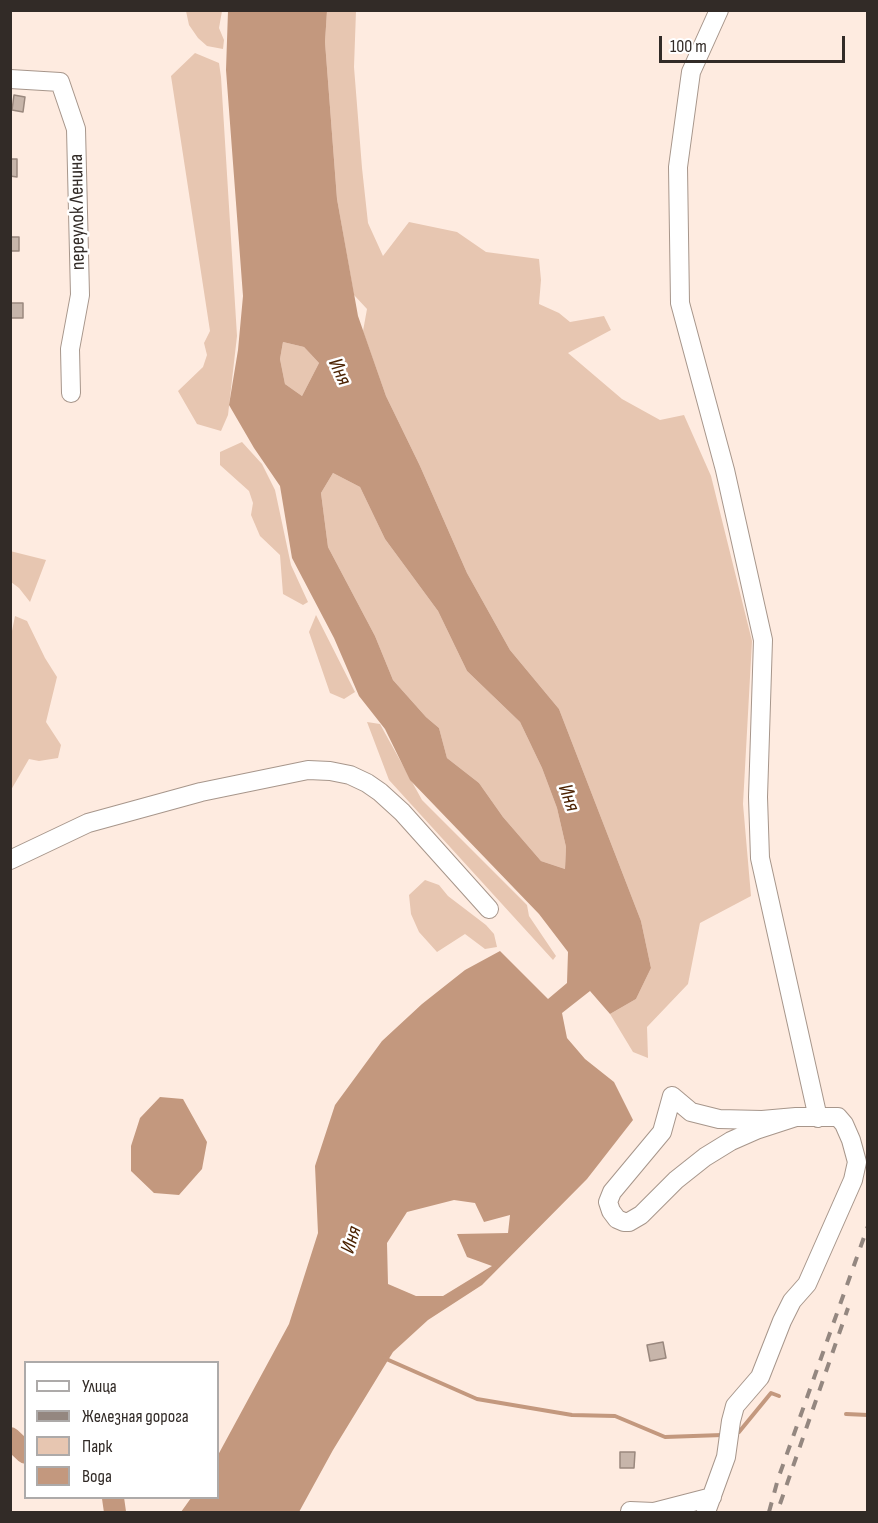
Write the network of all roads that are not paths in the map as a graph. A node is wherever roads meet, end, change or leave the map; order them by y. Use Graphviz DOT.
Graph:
graph roads {
  1 [pos="719,10"];
  2 [pos="10,79"];
  3 [pos="71,393"];
  4 [pos="10,860"];
  5 [pos="489,909"];
  6 [pos="796,1117"];
  7 [pos="818,1118"];
  8 [pos="709,1505"];
  9 [pos="630,1511"];
  1 -- 7 [label="street"];
  2 -- 3 [label="street, переулок Ленина"];
  4 -- 5 [label="street"];
  6 -- 6 [label="street"];
  6 -- 7 [label="street"];
  7 -- 8 [label="street"];
  8 -- 9 [label="street"];
}
